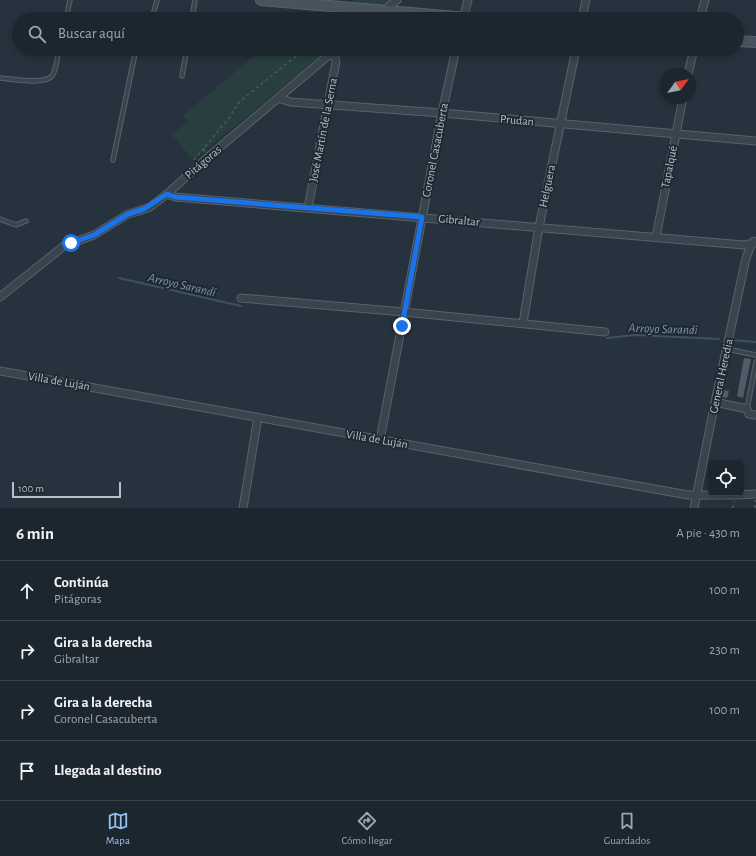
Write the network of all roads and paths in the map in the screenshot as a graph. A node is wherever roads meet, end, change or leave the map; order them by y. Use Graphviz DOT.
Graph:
graph roads {
  1 [pos="70,0"];
  2 [pos="157,0"];
  3 [pos="195,0"];
  4 [pos="261,0"];
  5 [pos="397,0"];
  6 [pos="468,0"];
  7 [pos="586,0"];
  8 [pos="705,0"];
  9 [pos="327,3"];
  10 [pos="345,4"];
  11 [pos="384,11"];
  12 [pos="67,12"];
  13 [pos="154,12"];
  14 [pos="193,12"];
  15 [pos="395,12"];
  16 [pos="465,12"];
  17 [pos="583,12"];
  18 [pos="702,12"];
  19 [pos="744,41"];
  20 [pos="756,42"];
  21 [pos="57,56"];
  22 [pos="135,56"];
  23 [pos="186,56"];
  24 [pos="296,56"];
  25 [pos="328,56"];
  26 [pos="336,56"];
  27 [pos="454,56"];
  28 [pos="575,56"];
  29 [pos="692,56"];
  30 [pos="689,68"];
  31 [pos="182,76"];
  32 [pos="0,78"];
  33 [pos="279,98"];
  34 [pos="328,104"];
  35 [pos="682,104"];
  36 [pos="442,113"];
  37 [pos="560,124"];
  38 [pos="676,134"];
  39 [pos="756,141"];
  40 [pos="204,148"];
  41 [pos="207,158"];
  42 [pos="114,160"];
  43 [pos="191,163"];
  44 [pos="167,194"];
  45 [pos="308,208"];
  46 [pos="422,217"];
  47 [pos="0,218"];
  48 [pos="26,221"];
  49 [pos="539,227"];
  50 [pos="656,237"];
  51 [pos="756,238"];
  52 [pos="754,244"];
  53 [pos="0,297"];
  54 [pos="241,298"];
  55 [pos="404,312"];
  56 [pos="523,323"];
  57 [pos="605,332"];
  58 [pos="726,349"];
  59 [pos="756,355"];
  60 [pos="756,362"];
  61 [pos="0,371"];
  62 [pos="715,402"];
  63 [pos="747,410"];
  64 [pos="756,416"];
  65 [pos="258,417"];
  66 [pos="380,440"];
  67 [pos="756,494"];
  68 [pos="697,495"];
  69 [pos="243,508"];
  70 [pos="694,508"];
  1 -- 12 [label="lane"];
  2 -- 13 [label="lane"];
  3 -- 14 [label="lane"];
  4 -- 9 [label="main road"];
  5 -- 11 [label="street"];
  6 -- 16 [label="street"];
  7 -- 17 [label="street"];
  8 -- 18 [label="street"];
  9 -- 10 [label="main road"];
  10 -- 11 [label="main road"];
  11 -- 15 [label="main road"];
  19 -- 20 [label="main road"];
  21 -- 32 [label="lane"];
  22 -- 42 [label="lane"];
  23 -- 31 [label="lane"];
  24 -- 40 [label="path"];
  25 -- 33 [label="street, Pitágoras"];
  26 -- 34 [label="street, José Martín de la Serna"];
  27 -- 36 [label="street, Coronel Casacuberta"];
  28 -- 37 [label="street, Helguera"];
  29 -- 30 [label="street"];
  33 -- 34 [label="street, Prudan"];
  33 -- 41 [label="street, Pitágoras"];
  34 -- 36 [label="street, Prudan"];
  34 -- 45 [label="street, José Martín de la Serna"];
  35 -- 38 [label="street, Tapalqué"];
  36 -- 37 [label="street, Prudan"];
  36 -- 46 [label="street, Coronel Casacuberta"];
  37 -- 38 [label="street, Prudan"];
  37 -- 49 [label="street, Helguera"];
  38 -- 39 [label="street, Prudan"];
  38 -- 50 [label="street, Tapalqué"];
  40 -- 41 [label="path"];
  40 -- 43 [label="path"];
  41 -- 44 [label="street, Pitágoras"];
  44 -- 45 [label="street, Gibraltar"];
  44 -- 53 [label="street, Pitágoras"];
  45 -- 46 [label="street, Gibraltar"];
  46 -- 49 [label="street, Gibraltar"];
  46 -- 55 [label="street, Coronel Casacuberta"];
  47 -- 48 [label="lane"];
  49 -- 50 [label="street, Gibraltar"];
  49 -- 56 [label="street, Helguera"];
  50 -- 52 [label="street, Gibraltar"];
  51 -- 52 [label="street, General Heredia"];
  52 -- 58 [label="street, General Heredia"];
  54 -- 55 [label="street"];
  55 -- 56 [label="street"];
  55 -- 66 [label="street, Coronel Casacuberta"];
  56 -- 57 [label="street"];
  58 -- 59 [label="lane"];
  58 -- 62 [label="street, General Heredia"];
  60 -- 63 [label="lane"];
  61 -- 65 [label="street, Villa de Luján"];
  62 -- 63 [label="street"];
  62 -- 68 [label="street, General Heredia"];
  63 -- 64 [label="street"];
  65 -- 66 [label="street, Villa de Luján"];
  65 -- 69 [label="street"];
  66 -- 68 [label="street, Villa de Luján"];
  67 -- 68 [label="street, Villa de Luján"];
  68 -- 70 [label="street, General Heredia"];
}
